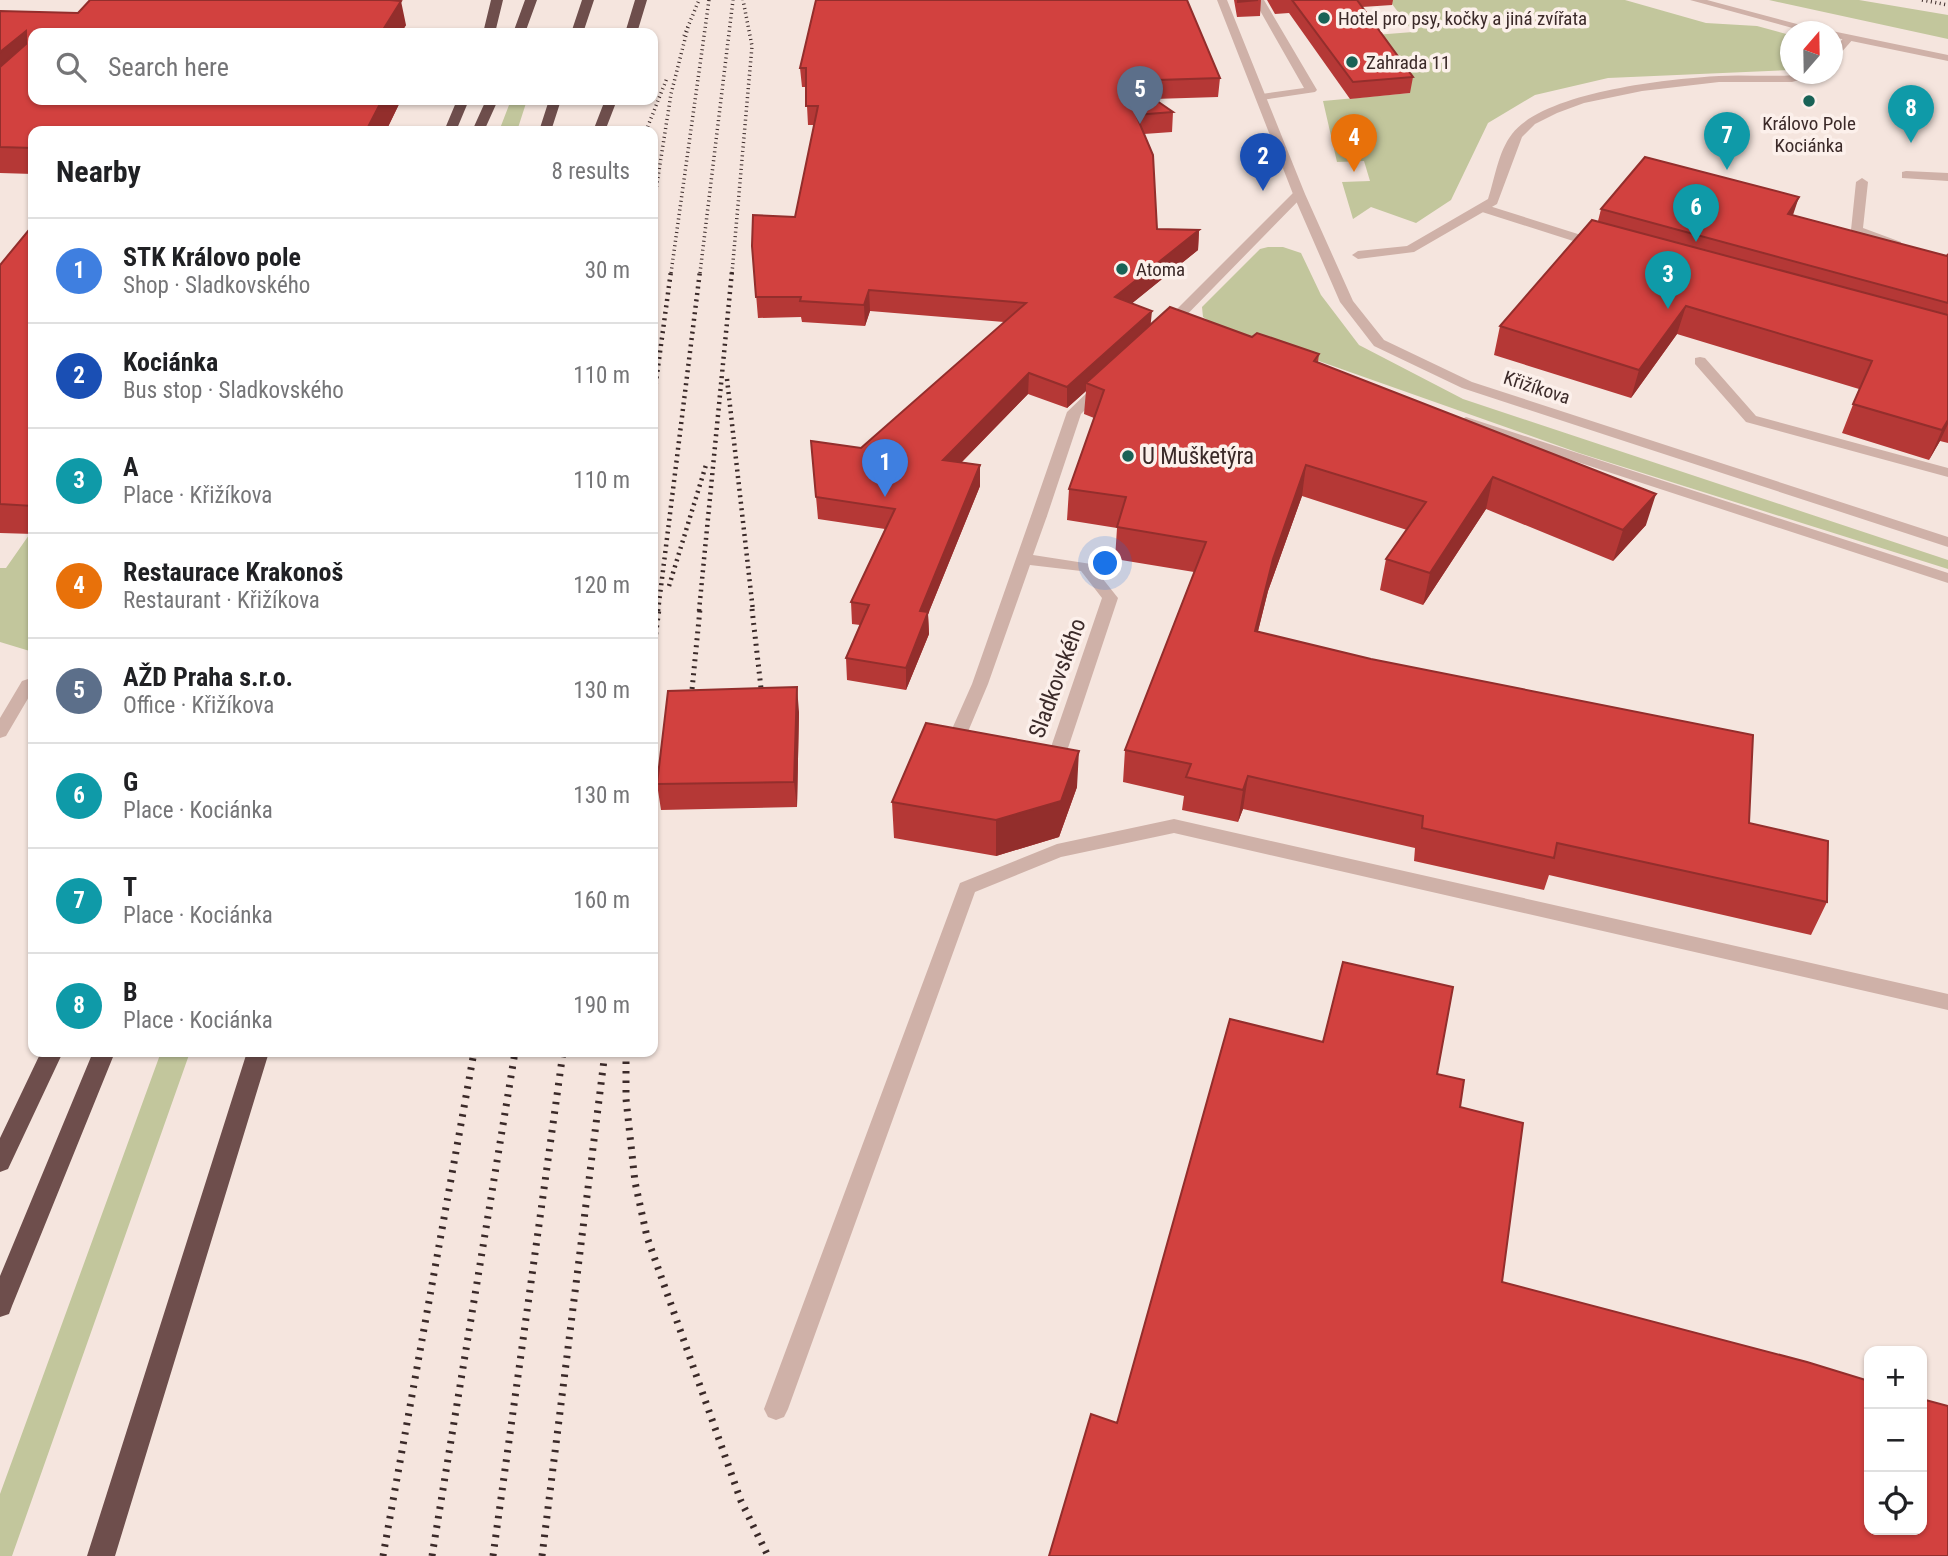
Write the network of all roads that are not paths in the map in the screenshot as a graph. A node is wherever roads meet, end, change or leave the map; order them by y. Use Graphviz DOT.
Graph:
graph roads {
  1 [pos="497,0"];
  2 [pos="531,0"];
  3 [pos="587,0"];
  4 [pos="641,0"];
  5 [pos="1222,0"];
  6 [pos="1259,0"];
  7 [pos="1695,0"];
  8 [pos="1780,21"];
  9 [pos="490,28"];
  10 [pos="521,28"];
  11 [pos="579,28"];
  12 [pos="633,28"];
  13 [pos="1843,37"];
  14 [pos="1849,38"];
  15 [pos="1843,46"];
  16 [pos="1948,58"];
  17 [pos="1780,78"];
  18 [pos="1262,97"];
  19 [pos="461,105"];
  20 [pos="490,105"];
  21 [pos="553,105"];
  22 [pos="609,105"];
  23 [pos="452,126"];
  24 [pos="480,126"];
  25 [pos="547,126"];
  26 [pos="601,126"];
  27 [pos="1906,174"];
  28 [pos="1948,177"];
  29 [pos="1862,181"];
  30 [pos="1299,194"];
  31 [pos="1483,208"];
  32 [pos="1612,247"];
  33 [pos="1913,251"];
  34 [pos="1358,256"];
  35 [pos="1155,339"];
  36 [pos="1700,360"];
  37 [pos="1115,375"];
  38 [pos="1446,414"];
  39 [pos="1948,473"];
  40 [pos="1948,542"];
  41 [pos="1024,559"];
  42 [pos="1948,578"];
  43 [pos="28,685"];
  44 [pos="0,732"];
  45 [pos="982,742"];
  46 [pos="1032,750"];
  47 [pos="1948,1002"];
  48 [pos="50,1057"];
  49 [pos="102,1057"];
  50 [pos="256,1057"];
  51 [pos="0,1162"];
  52 [pos="0,1306"];
  53 [pos="776,1409"];
  54 [pos="101,1556"];
  1 -- 9 [label="highway"];
  2 -- 10 [label="highway"];
  3 -- 11 [label="highway"];
  4 -- 12 [label="highway"];
  5 -- 18 [label="street, Křižíkova"];
  6 -- 18 [label="street"];
  7 -- 8 [label="street"];
  13 -- 14 [label="street"];
  14 -- 15 [label="street"];
  14 -- 16 [label="street"];
  17 -- 31 [label="street"];
  18 -- 30 [label="street, Křižíkova"];
  19 -- 23 [label="highway"];
  20 -- 24 [label="highway"];
  21 -- 25 [label="highway"];
  22 -- 26 [label="highway"];
  27 -- 28 [label="street"];
  29 -- 33 [label="street"];
  30 -- 35 [label="street"];
  30 -- 40 [label="street, Křižíkova"];
  31 -- 32 [label="street"];
  31 -- 34 [label="street"];
  36 -- 39 [label="street"];
  37 -- 41 [label="street"];
  38 -- 42 [label="street"];
  41 -- 45 [label="street"];
  41 -- 46 [label="street, Sladkovského"];
  43 -- 44 [label="street"];
  47 -- 53 [label="street"];
  48 -- 51 [label="highway"];
  49 -- 52 [label="highway"];
  50 -- 54 [label="highway"];
}
